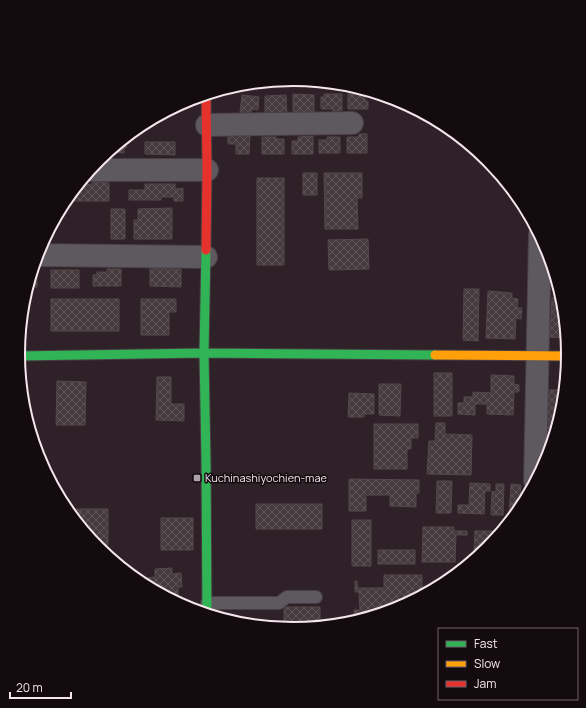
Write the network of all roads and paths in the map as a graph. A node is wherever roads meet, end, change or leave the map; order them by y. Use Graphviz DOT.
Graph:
graph roads {
  1 [pos="206,100"];
  2 [pos="352,124"];
  3 [pos="207,125"];
  4 [pos="98,170"];
  5 [pos="207,170"];
  6 [pos="540,248"];
  7 [pos="44,255"];
  8 [pos="206,257"];
  9 [pos="204,353"];
  10 [pos="25,356"];
  11 [pos="537,356"];
  12 [pos="561,356"];
  13 [pos="535,469"];
  14 [pos="316,597"];
  15 [pos="207,608"];
  1 -- 3 [label="street"];
  2 -- 3 [label="street"];
  3 -- 5 [label="street"];
  4 -- 5 [label="street"];
  5 -- 8 [label="street"];
  6 -- 11 [label="street"];
  7 -- 8 [label="street"];
  8 -- 9 [label="street"];
  9 -- 10 [label="street"];
  9 -- 11 [label="street"];
  9 -- 15 [label="street"];
  11 -- 12 [label="street"];
  11 -- 13 [label="street"];
  14 -- 15 [label="lane"];
}
